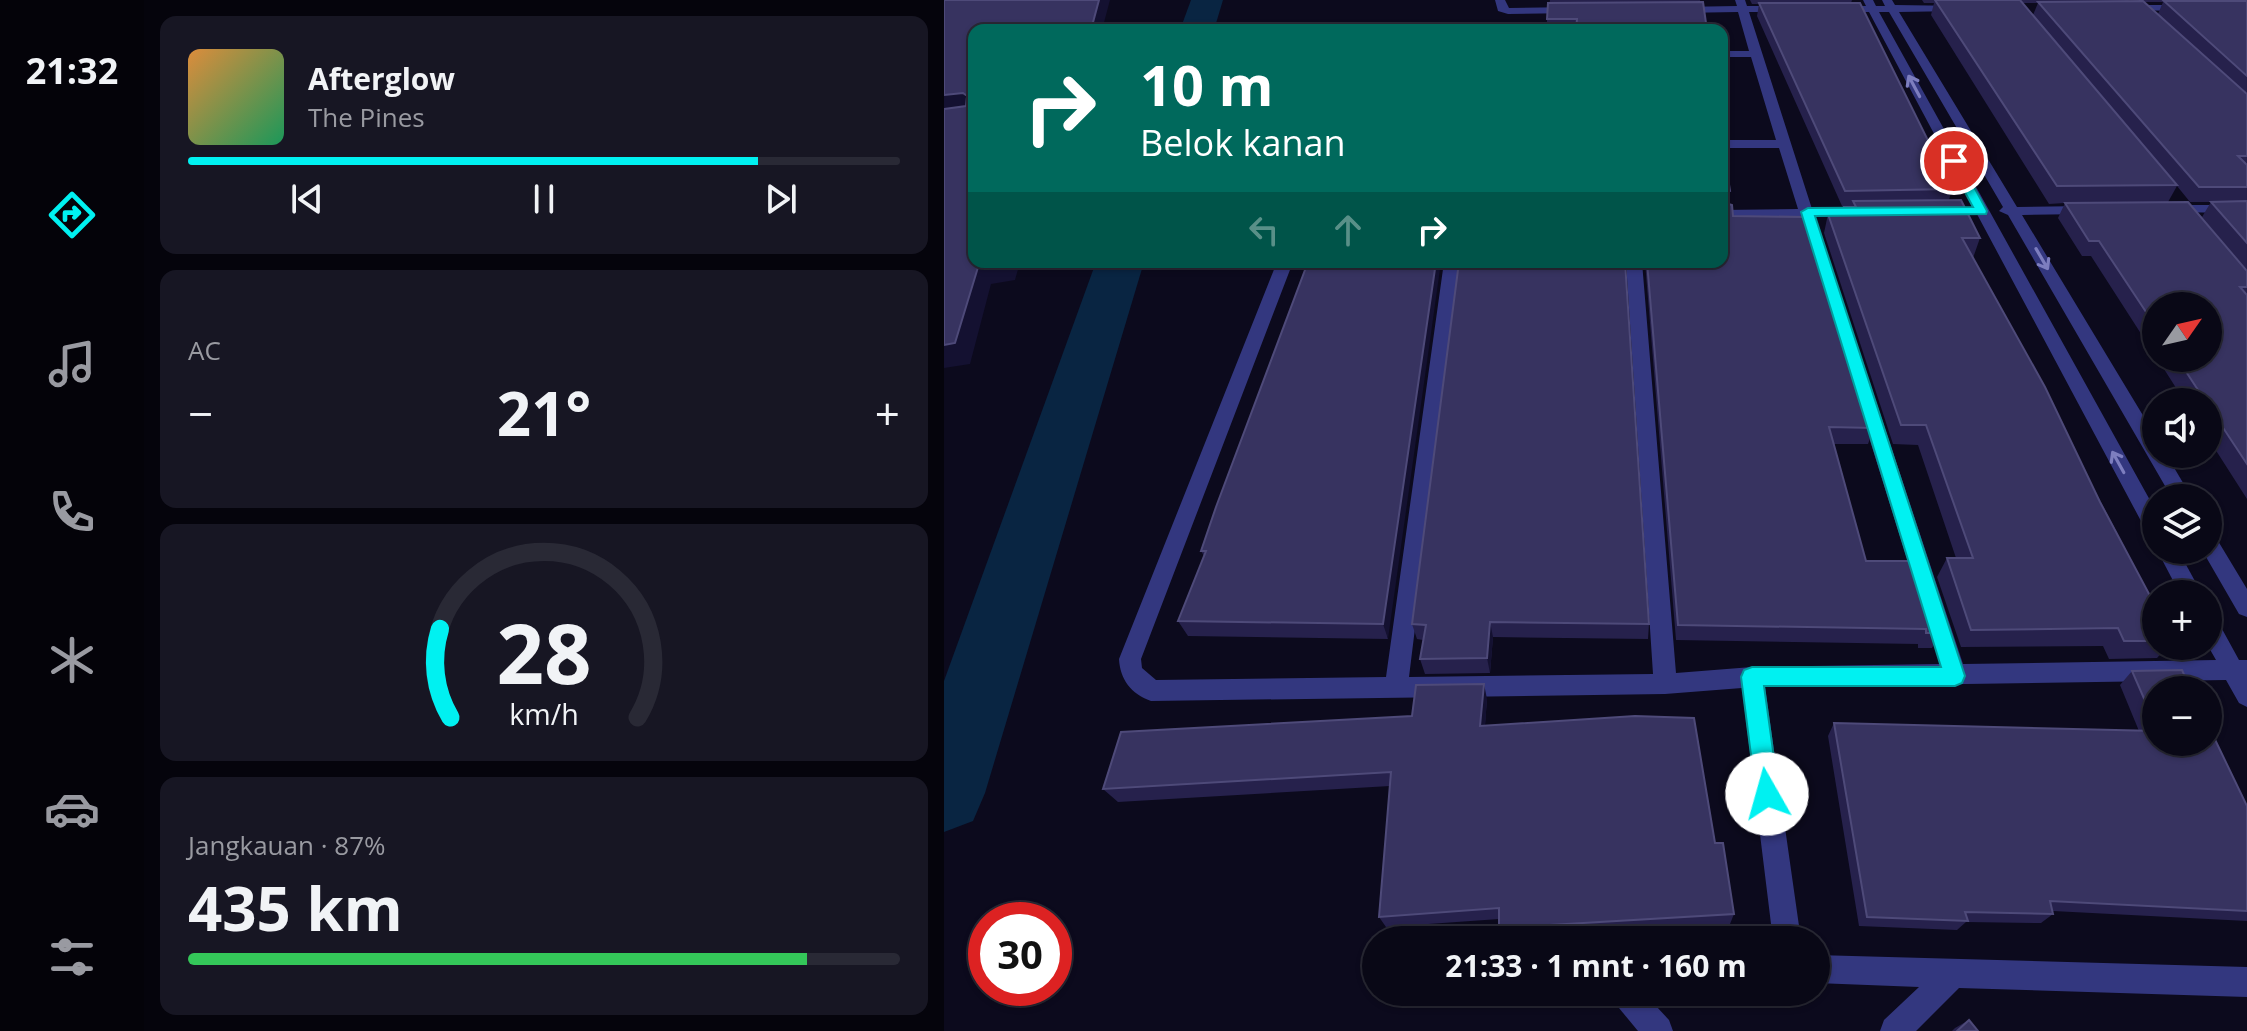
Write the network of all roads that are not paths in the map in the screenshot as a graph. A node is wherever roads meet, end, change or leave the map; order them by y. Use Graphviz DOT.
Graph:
graph roads {
  1 [pos="1500,0"];
  2 [pos="1890,4"];
  3 [pos="2136,4"];
  4 [pos="1742,5"];
  5 [pos="1870,5"];
  6 [pos="1971,8"];
  7 [pos="2110,8"];
  8 [pos="2201,8"];
  9 [pos="1801,9"];
  10 [pos="1830,9"];
  11 [pos="1581,10"];
  12 [pos="1669,10"];
  13 [pos="2151,18"];
  14 [pos="1728,54"];
  15 [pos="1755,54"];
  16 [pos="1728,144"];
  17 [pos="1785,144"];
  18 [pos="2107,209"];
  19 [pos="2153,209"];
  20 [pos="2247,209"];
  21 [pos="2014,210"];
  22 [pos="1973,211"];
  23 [pos="1808,212"];
  24 [pos="1886,212"];
  25 [pos="1728,214"];
  26 [pos="1283,268"];
  27 [pos="1451,268"];
  28 [pos="1634,268"];
  29 [pos="2142,430"];
  30 [pos="2142,506"];
  31 [pos="2221,564"];
  32 [pos="2247,608"];
  33 [pos="2222,645"];
  34 [pos="2240,670"];
  35 [pos="1955,676"];
  36 [pos="1752,677"];
  37 [pos="1665,684"];
  38 [pos="1396,688"];
  39 [pos="2247,696"];
  40 [pos="1785,926"];
  41 [pos="1830,970"];
  42 [pos="1951,975"];
  43 [pos="2247,982"];
  44 [pos="1636,1006"];
  45 [pos="1658,1031"];
  46 [pos="1895,1031"];
  1 -- 11 [label="street"];
  2 -- 5 [label="street"];
  2 -- 6 [label="street"];
  2 -- 21 [label="street"];
  3 -- 7 [label="street"];
  3 -- 8 [label="street"];
  3 -- 13 [label="street"];
  4 -- 9 [label="street"];
  4 -- 12 [label="street"];
  4 -- 15 [label="street"];
  5 -- 10 [label="street"];
  22 -- 5 [label="street, one-way"];
  14 -- 15 [label="street"];
  15 -- 17 [label="street"];
  16 -- 17 [label="street"];
  17 -- 23 [label="street"];
  18 -- 21 [label="street"];
  19 -- 20 [label="street"];
  21 -- 22 [label="street"];
  21 -- 29 [label="street, one-way"];
  30 -- 22 [label="street, one-way"];
  23 -- 24 [label="street"];
  23 -- 25 [label="street"];
  23 -- 35 [label="street"];
  26 -- 38 [label="street"];
  27 -- 38 [label="street"];
  28 -- 37 [label="street"];
  31 -- 32 [label="street"];
  33 -- 34 [label="street"];
  34 -- 35 [label="street"];
  34 -- 39 [label="street"];
  35 -- 36 [label="street"];
  36 -- 37 [label="street"];
  36 -- 40 [label="street"];
  37 -- 38 [label="street"];
  41 -- 42 [label="street"];
  42 -- 43 [label="street"];
  42 -- 46 [label="street"];
  44 -- 45 [label="street"];
}
